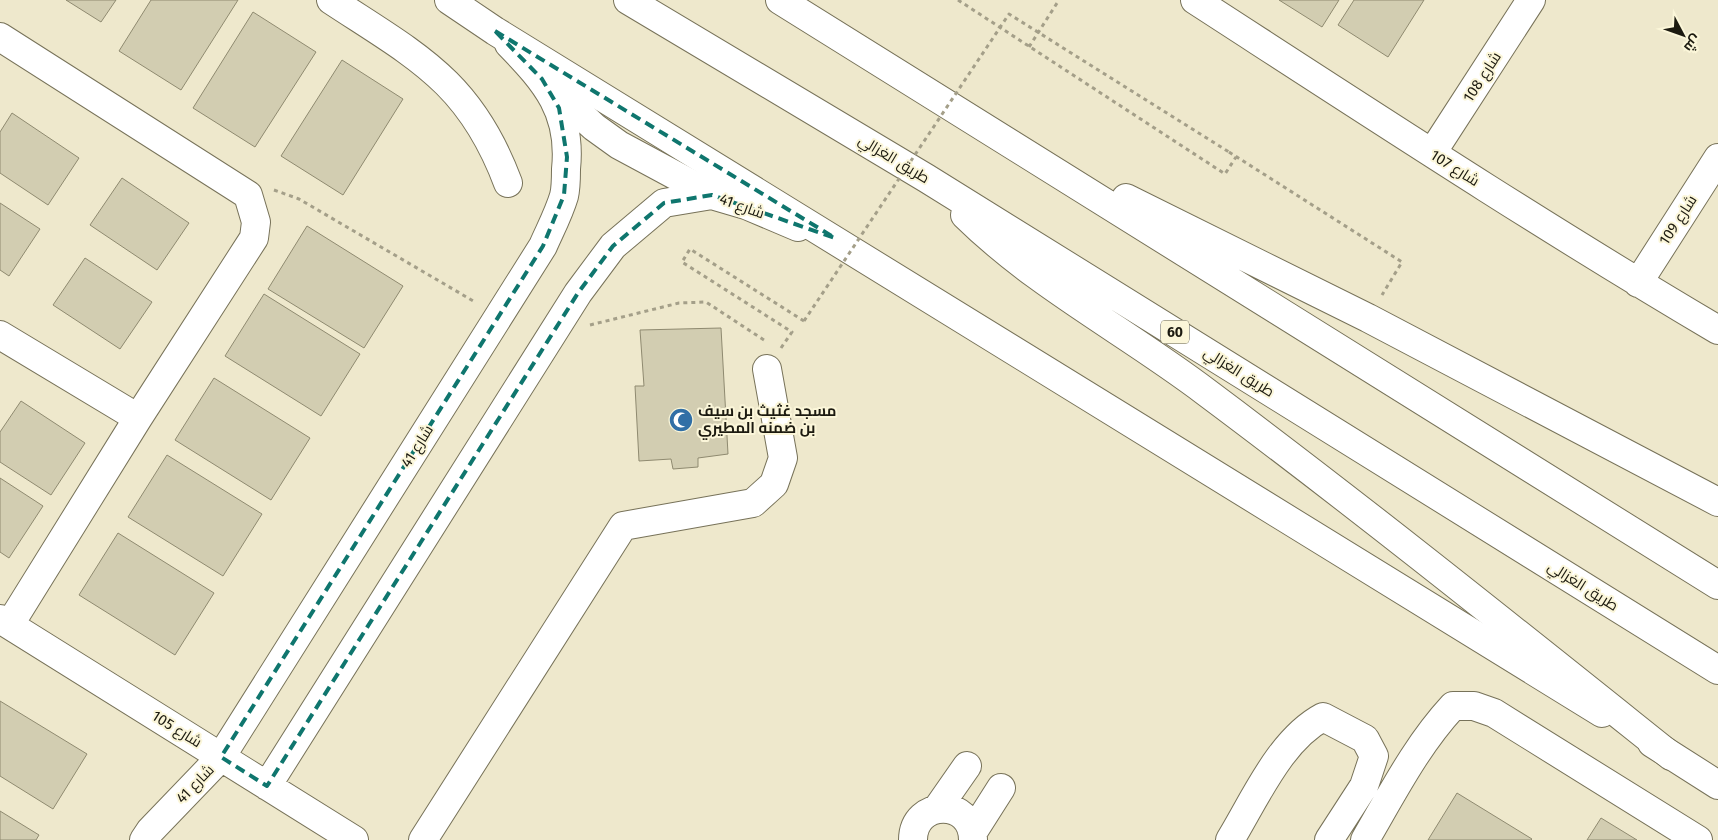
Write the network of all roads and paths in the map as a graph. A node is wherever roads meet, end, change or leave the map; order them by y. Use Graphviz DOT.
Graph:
graph roads {
  1 [pos="331,0"];
  2 [pos="449,0"];
  3 [pos="628,0"];
  4 [pos="780,0"];
  5 [pos="958,0"];
  6 [pos="1059,0"];
  7 [pos="1195,0"];
  8 [pos="1531,0"];
  9 [pos="496,31"];
  10 [pos="0,37"];
  11 [pos="1029,47"];
  12 [pos="542,79"];
  13 [pos="979,125"];
  14 [pos="1432,153"];
  15 [pos="1236,157"];
  16 [pos="1718,158"];
  17 [pos="926,178"];
  18 [pos="508,183"];
  19 [pos="248,195"];
  20 [pos="712,195"];
  21 [pos="836,238"];
  22 [pos="1638,283"];
  23 [pos="500,316"];
  24 [pos="562,318"];
  25 [pos="1368,318"];
  26 [pos="1718,330"];
  27 [pos="792,332"];
  28 [pos="0,335"];
  29 [pos="769,357"];
  30 [pos="138,418"];
  31 [pos="1718,502"];
  32 [pos="1718,585"];
  33 [pos="5,621"];
  34 [pos="1718,670"];
  35 [pos="1671,756"];
  36 [pos="221,757"];
  37 [pos="966,766"];
  38 [pos="1718,785"];
  39 [pos="267,786"];
  40 [pos="1001,788"];
  41 [pos="937,809"];
  42 [pos="973,836"];
  43 [pos="144,840"];
  44 [pos="354,840"];
  45 [pos="423,840"];
  46 [pos="913,840"];
  47 [pos="1230,840"];
  48 [pos="1329,840"];
  49 [pos="1365,840"];
  50 [pos="1698,840"];
  1 -- 18 [label="main road"];
  2 -- 9 [label="main road"];
  3 -- 17 [label="main road, طريق الغزالي / 60"];
  4 -- 13 [label="main road"];
  5 -- 11 [label="path"];
  6 -- 11 [label="path"];
  7 -- 14 [label="main road, شارع 107"];
  8 -- 14 [label="main road, شارع 108"];
  9 -- 12 [label="main road, شارع 41"];
  9 -- 21 [label="main road"];
  10 -- 19 [label="main road"];
  11 -- 15 [label="path"];
  12 -- 20 [label="main road"];
  12 -- 23 [label="main road, شارع 41"];
  13 -- 25 [label="main road"];
  13 -- 32 [label="main road"];
  14 -- 22 [label="main road, شارع 107"];
  15 -- 25 [label="path"];
  15 -- 27 [label="path, bridge"];
  16 -- 22 [label="main road, شارع 109"];
  17 -- 34 [label="main road, طريق الغزالي / 60"];
  17 -- 35 [label="main road"];
  19 -- 23 [label="path"];
  19 -- 30 [label="main road"];
  20 -- 21 [label="main road, شارع 41"];
  20 -- 24 [label="main road, شارع 41"];
  21 -- 35 [label="main road"];
  22 -- 26 [label="main road, شارع 107"];
  23 -- 36 [label="main road, شارع 41"];
  24 -- 29 [label="path"];
  24 -- 39 [label="main road, شارع 41"];
  25 -- 31 [label="main road"];
  28 -- 30 [label="main road"];
  29 -- 45 [label="main road"];
  30 -- 33 [label="main road"];
  33 -- 36 [label="main road, شارع 105"];
  35 -- 38 [label="main road"];
  36 -- 39 [label="main road, شارع 105"];
  36 -- 43 [label="main road, شارع 41"];
  37 -- 41 [label="main road"];
  39 -- 44 [label="main road, شارع 105"];
  40 -- 42 [label="main road"];
  41 -- 42 [label="main road"];
  41 -- 46 [label="main road"];
  47 -- 48 [label="main road"];
  49 -- 50 [label="main road"];
}
